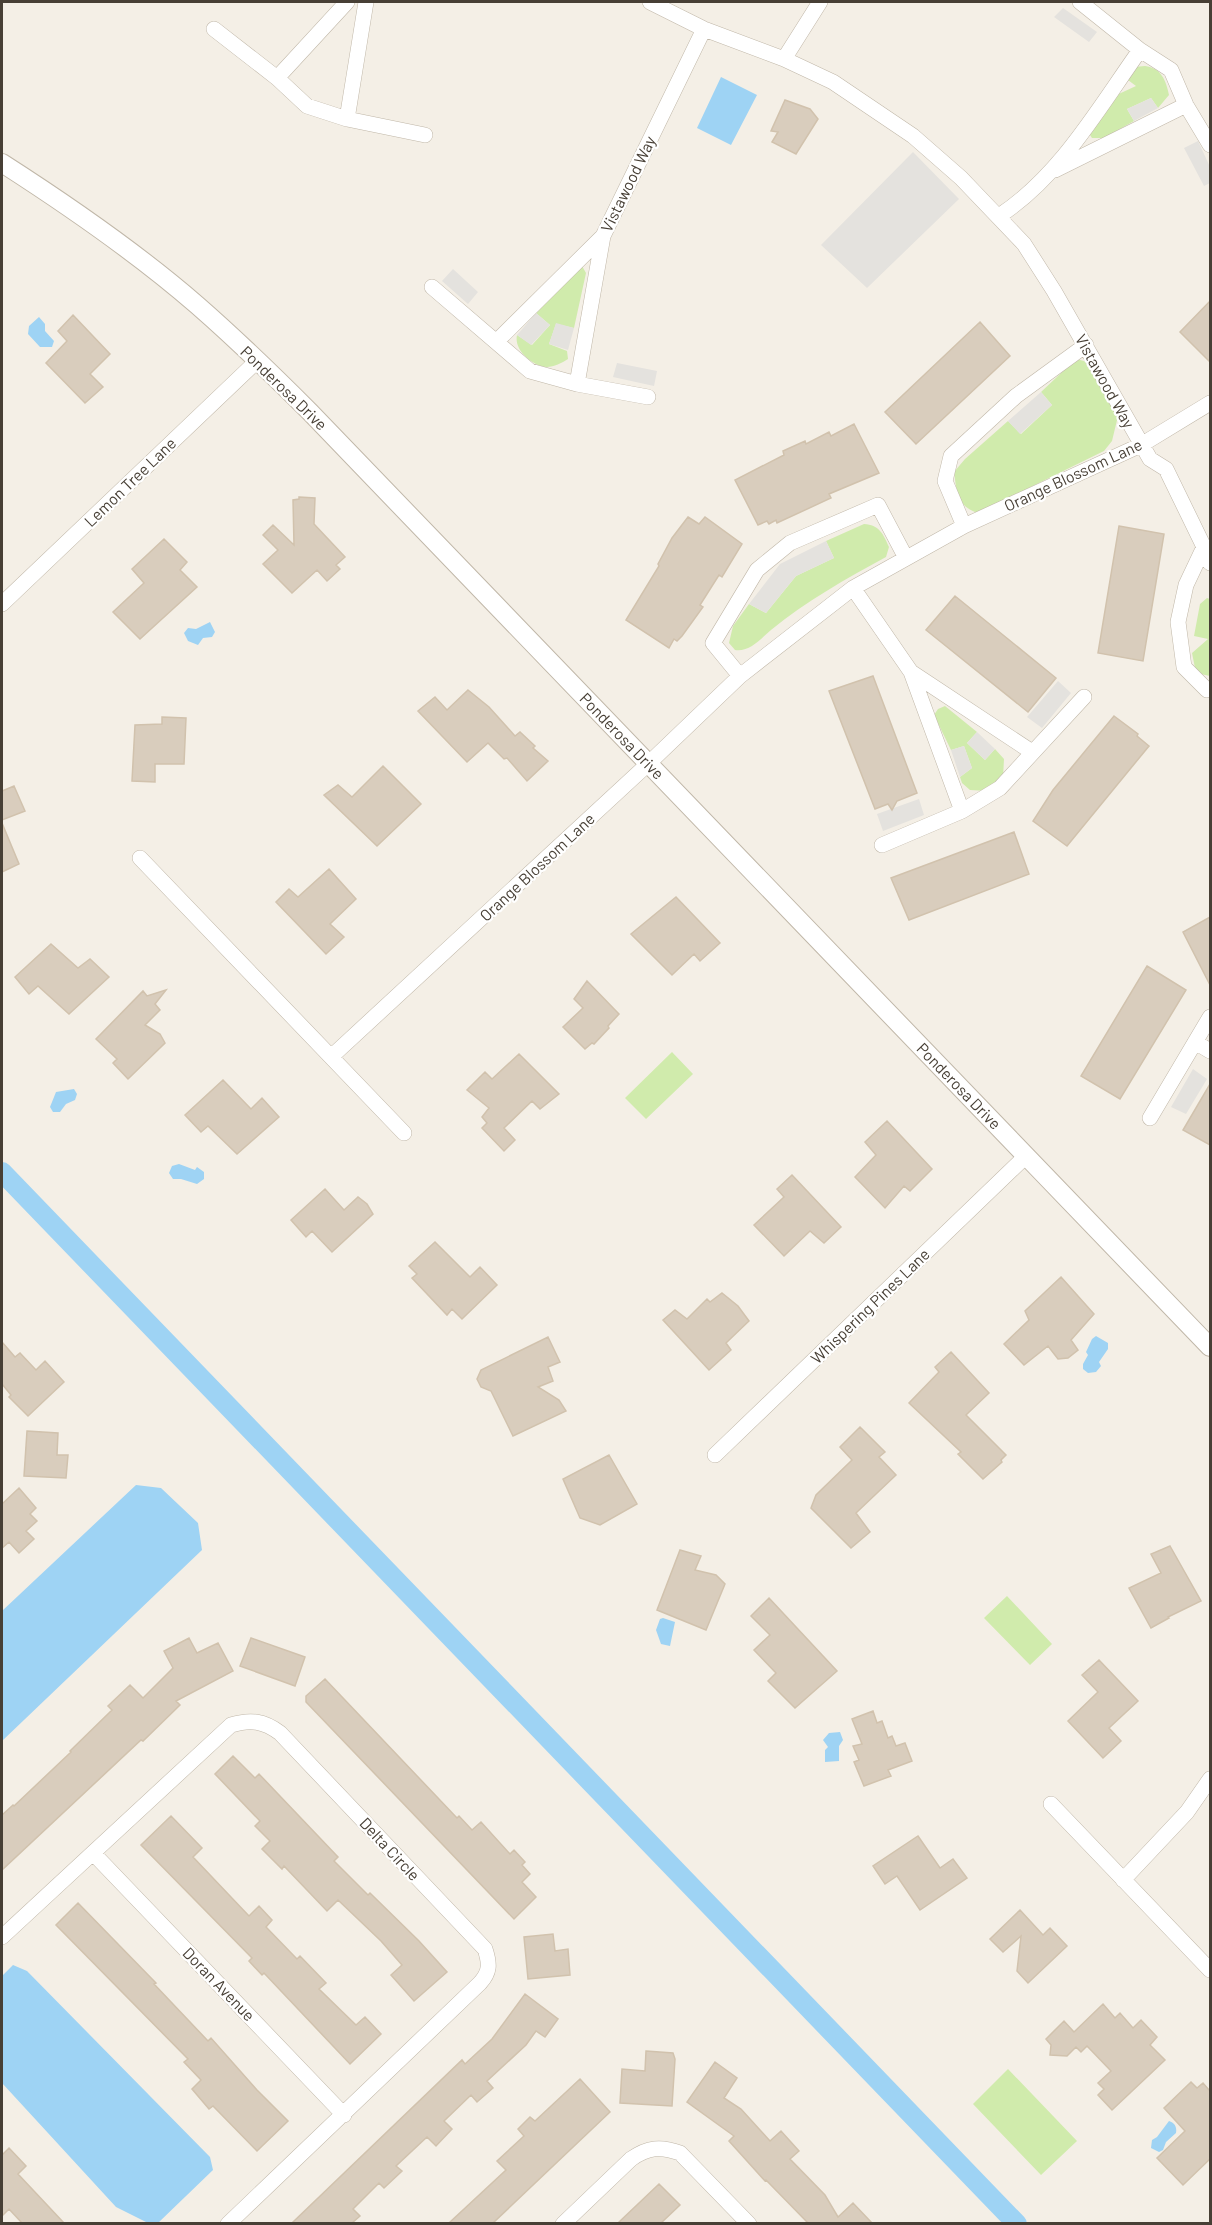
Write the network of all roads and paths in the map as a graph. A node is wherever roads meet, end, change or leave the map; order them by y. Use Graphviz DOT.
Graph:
graph roads {
  1 [pos="347,2"];
  2 [pos="366,2"];
  3 [pos="650,2"];
  4 [pos="820,2"];
  5 [pos="1080,2"];
  6 [pos="214,29"];
  7 [pos="704,29"];
  8 [pos="1140,50"];
  9 [pos="784,59"];
  10 [pos="277,78"];
  11 [pos="1186,105"];
  12 [pos="347,119"];
  13 [pos="425,135"];
  14 [pos="1210,145"];
  15 [pos="2,163"];
  16 [pos="1052,172"];
  17 [pos="999,216"];
  18 [pos="603,236"];
  19 [pos="432,287"];
  20 [pos="497,342"];
  21 [pos="1086,345"];
  22 [pos="258,360"];
  23 [pos="577,384"];
  24 [pos="648,397"];
  25 [pos="1210,403"];
  26 [pos="1141,444"];
  27 [pos="964,526"];
  28 [pos="1204,547"];
  29 [pos="906,558"];
  30 [pos="1210,563"];
  31 [pos="853,588"];
  32 [pos="2,604"];
  33 [pos="911,672"];
  34 [pos="740,676"];
  35 [pos="1210,689"];
  36 [pos="1084,697"];
  37 [pos="1032,753"];
  38 [pos="648,764"];
  39 [pos="962,810"];
  40 [pos="882,845"];
  41 [pos="140,858"];
  42 [pos="1210,1017"];
  43 [pos="1196,1042"];
  44 [pos="1210,1051"];
  45 [pos="332,1057"];
  46 [pos="1150,1118"];
  47 [pos="404,1133"];
  48 [pos="1026,1156"];
  49 [pos="1210,1347"];
  50 [pos="715,1455"];
  51 [pos="1210,1779"];
  52 [pos="1051,1804"];
  53 [pos="93,1853"];
  54 [pos="1123,1880"];
  55 [pos="2,1936"];
  56 [pos="1210,1970"];
  57 [pos="344,2115"];
  58 [pos="228,2223"];
  59 [pos="563,2223"];
  60 [pos="749,2223"];
  1 -- 10 [label="street"];
  2 -- 12 [label="street"];
  3 -- 7 [label="street, Vistawood Way"];
  4 -- 9 [label="street"];
  5 -- 8 [label="street"];
  6 -- 10 [label="street"];
  7 -- 9 [label="street, Vistawood Way"];
  7 -- 18 [label="street, Vistawood Way"];
  8 -- 11 [label="street"];
  8 -- 16 [label="street"];
  9 -- 17 [label="street, Vistawood Way"];
  10 -- 12 [label="street"];
  11 -- 14 [label="street"];
  11 -- 16 [label="street"];
  12 -- 13 [label="street"];
  15 -- 22 [label="street, Ponderosa Drive"];
  16 -- 17 [label="street"];
  17 -- 21 [label="street, Vistawood Way"];
  18 -- 20 [label="street"];
  18 -- 23 [label="street, Vistawood Way"];
  19 -- 20 [label="street"];
  20 -- 23 [label="street"];
  21 -- 26 [label="street, Vistawood Way"];
  21 -- 27 [label="street"];
  22 -- 32 [label="street, Lemon Tree Lane"];
  22 -- 38 [label="street, Ponderosa Drive"];
  23 -- 24 [label="street"];
  25 -- 26 [label="street, Orange Blossom Lane"];
  26 -- 27 [label="street, Orange Blossom Lane"];
  26 -- 28 [label="street, Vistawood Way"];
  27 -- 29 [label="street, Orange Blossom Lane"];
  28 -- 30 [label="street, Vistawood Way"];
  28 -- 35 [label="street"];
  29 -- 31 [label="street, Orange Blossom Lane"];
  29 -- 34 [label="street"];
  31 -- 33 [label="street"];
  31 -- 34 [label="street, Orange Blossom Lane"];
  33 -- 37 [label="street"];
  33 -- 39 [label="street"];
  34 -- 38 [label="street, Orange Blossom Lane"];
  36 -- 37 [label="street"];
  37 -- 39 [label="street"];
  38 -- 45 [label="street, Orange Blossom Lane"];
  38 -- 48 [label="street, Ponderosa Drive"];
  39 -- 40 [label="street"];
  41 -- 45 [label="street"];
  42 -- 43 [label="street"];
  43 -- 44 [label="street"];
  43 -- 46 [label="street"];
  45 -- 47 [label="street"];
  48 -- 49 [label="street, Ponderosa Drive"];
  48 -- 50 [label="street, Whispering Pines Lane"];
  51 -- 54 [label="street"];
  52 -- 54 [label="street"];
  53 -- 55 [label="street, Delta Circle"];
  53 -- 57 [label="street, Doran Avenue"];
  53 -- 57 [label="street, Delta Circle"];
  54 -- 56 [label="street"];
  57 -- 58 [label="street, Delta Circle"];
  59 -- 60 [label="street"];
}
